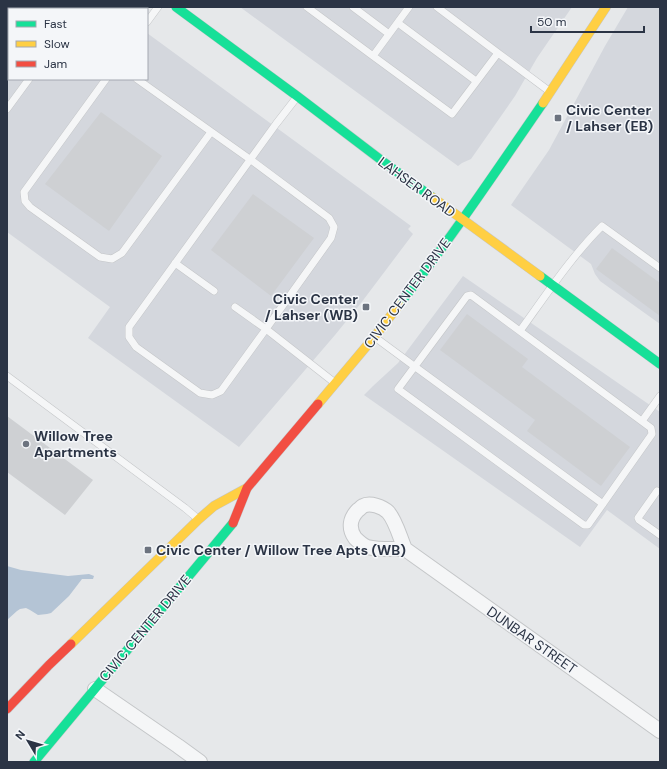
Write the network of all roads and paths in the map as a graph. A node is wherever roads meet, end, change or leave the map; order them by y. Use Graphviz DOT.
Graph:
graph roads {
  1 [pos="158,7"];
  2 [pos="176,7"];
  3 [pos="306,7"];
  4 [pos="353,7"];
  5 [pos="409,7"];
  6 [pos="437,7"];
  7 [pos="606,7"];
  8 [pos="148,21"];
  9 [pos="398,23"];
  10 [pos="390,34"];
  11 [pos="498,53"];
  12 [pos="373,56"];
  13 [pos="28,80"];
  14 [pos="105,80"];
  15 [pos="138,80"];
  16 [pos="476,81"];
  17 [pos="550,92"];
  18 [pos="297,96"];
  19 [pos="7,109"];
  20 [pos="211,132"];
  21 [pos="251,160"];
  22 [pos="463,219"];
  23 [pos="175,263"];
  24 [pos="660,268"];
  25 [pos="552,286"];
  26 [pos="214,291"];
  27 [pos="235,307"];
  28 [pos="266,329"];
  29 [pos="520,331"];
  30 [pos="374,336"];
  31 [pos="660,364"];
  32 [pos="414,366"];
  33 [pos="7,376"];
  34 [pos="335,383"];
  35 [pos="660,396"];
  36 [pos="642,422"];
  37 [pos="247,488"];
  38 [pos="657,491"];
  39 [pos="603,504"];
  40 [pos="199,520"];
  41 [pos="660,535"];
  42 [pos="405,549"];
  43 [pos="95,688"];
  44 [pos="7,709"];
  45 [pos="660,731"];
  46 [pos="34,762"];
  47 [pos="200,762"];
  1 -- 8 [label="lane"];
  2 -- 18 [label="street, LAHSER ROAD"];
  3 -- 12 [label="lane"];
  4 -- 10 [label="lane"];
  5 -- 9 [label="lane"];
  6 -- 11 [label="lane"];
  7 -- 17 [label="street, CIVIC CENTER DRIVE"];
  9 -- 10 [label="lane"];
  9 -- 16 [label="lane"];
  10 -- 12 [label="lane"];
  11 -- 16 [label="lane"];
  11 -- 17 [label="lane"];
  12 -- 16 [label="lane"];
  13 -- 19 [label="lane"];
  14 -- 20 [label="lane"];
  15 -- 20 [label="lane"];
  17 -- 22 [label="street, CIVIC CENTER DRIVE"];
  18 -- 21 [label="lane"];
  18 -- 22 [label="street, LAHSER ROAD"];
  20 -- 21 [label="lane"];
  21 -- 23 [label="lane"];
  21 -- 28 [label="lane"];
  22 -- 25 [label="street, LAHSER ROAD"];
  22 -- 30 [label="street, CIVIC CENTER DRIVE"];
  23 -- 26 [label="lane"];
  23 -- 28 [label="lane"];
  24 -- 25 [label="lane"];
  25 -- 29 [label="lane"];
  25 -- 31 [label="street, LAHSER ROAD"];
  27 -- 28 [label="lane"];
  28 -- 34 [label="lane"];
  29 -- 32 [label="lane"];
  29 -- 36 [label="lane"];
  30 -- 32 [label="lane"];
  30 -- 34 [label="street, CIVIC CENTER DRIVE"];
  32 -- 39 [label="lane"];
  32 -- 39 [label="lane"];
  33 -- 40 [label="lane"];
  34 -- 37 [label="street, CIVIC CENTER DRIVE"];
  35 -- 36 [label="lane"];
  36 -- 39 [label="lane"];
  37 -- 40 [label="street, CIVIC CENTER DRIVE"];
  37 -- 43 [label="street, CIVIC CENTER DRIVE"];
  38 -- 41 [label="lane"];
  40 -- 44 [label="street, CIVIC CENTER DRIVE"];
  42 -- 45 [label="street, DUNBAR STREET"];
  43 -- 46 [label="street, CIVIC CENTER DRIVE"];
  43 -- 47 [label="street"];
}
